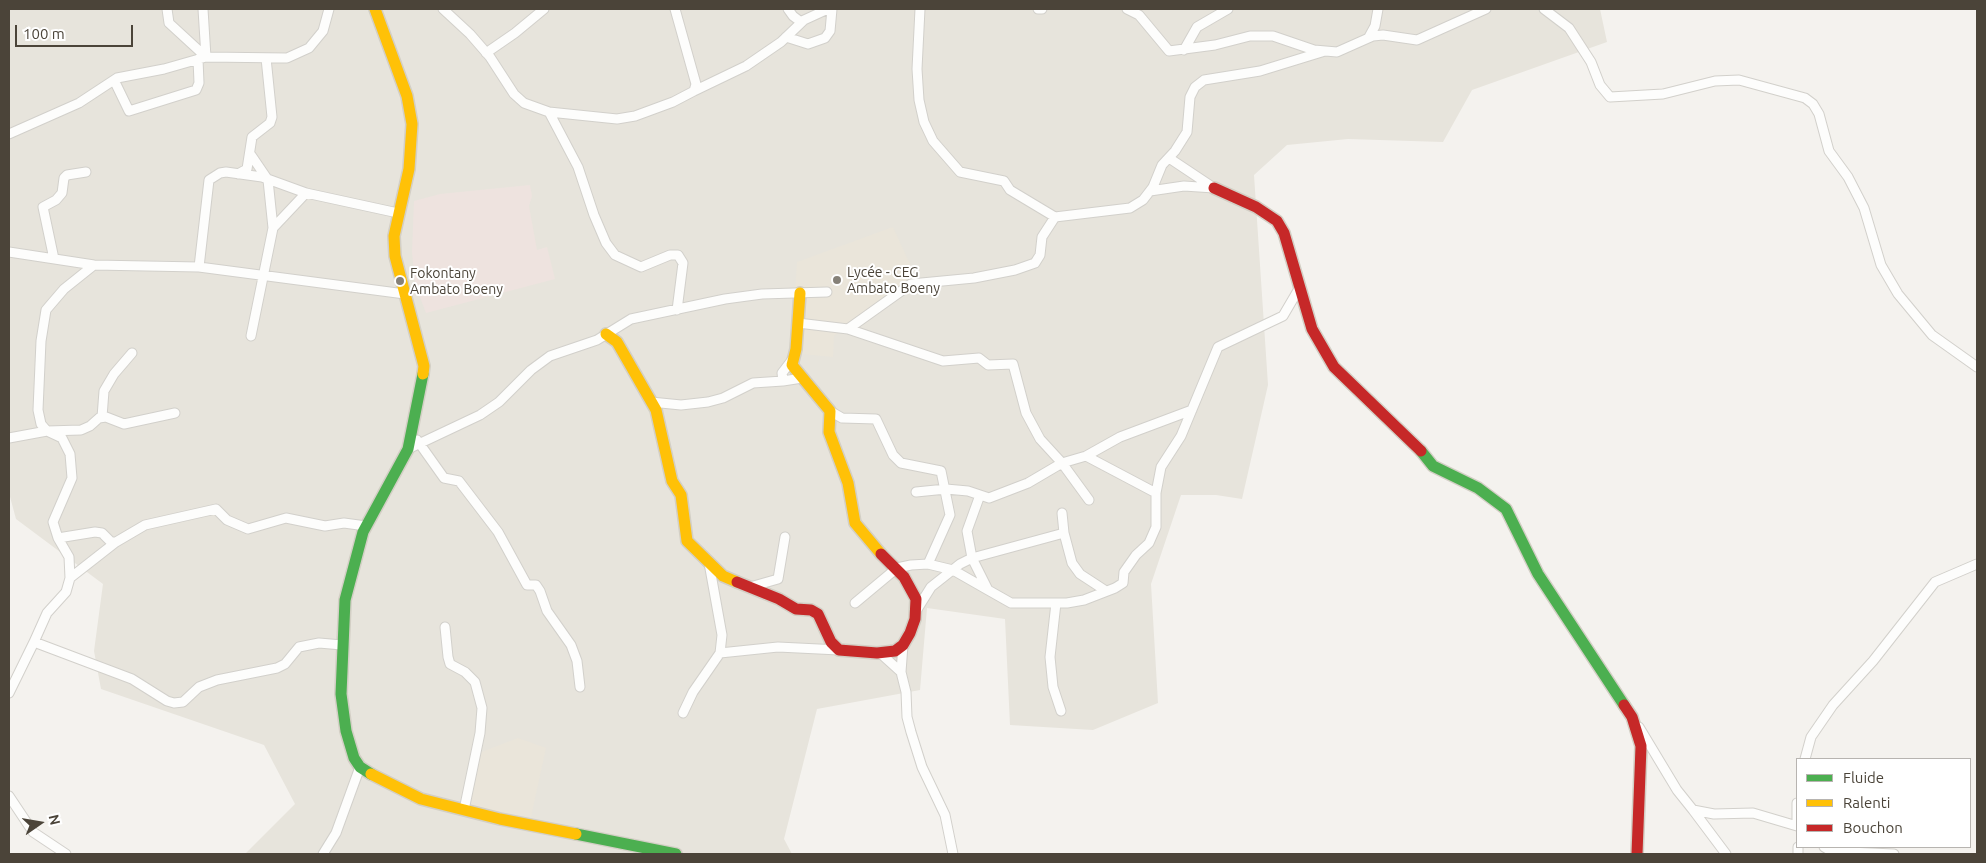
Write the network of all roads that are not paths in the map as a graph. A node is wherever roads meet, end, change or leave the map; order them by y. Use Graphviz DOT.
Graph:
graph roads {
  1 [pos="167,9"];
  2 [pos="203,9"];
  3 [pos="329,9"];
  4 [pos="375,9"];
  5 [pos="443,9"];
  6 [pos="544,9"];
  7 [pos="675,9"];
  8 [pos="788,9"];
  9 [pos="828,9"];
  10 [pos="832,9"];
  11 [pos="920,9"];
  12 [pos="1038,9"];
  13 [pos="1042,9"];
  14 [pos="1127,9"];
  15 [pos="1228,9"];
  16 [pos="1378,9"];
  17 [pos="1486,9"];
  18 [pos="1544,9"];
  19 [pos="801,22"];
  20 [pos="786,37"];
  21 [pos="1369,37"];
  22 [pos="1184,50"];
  23 [pos="1325,51"];
  24 [pos="486,53"];
  25 [pos="202,58"];
  26 [pos="266,58"];
  27 [pos="114,80"];
  28 [pos="694,91"];
  29 [pos="549,112"];
  30 [pos="9,134"];
  31 [pos="251,155"];
  32 [pos="1169,158"];
  33 [pos="86,172"];
  34 [pos="238,174"];
  35 [pos="268,180"];
  36 [pos="1214,188"];
  37 [pos="1150,191"];
  38 [pos="306,193"];
  39 [pos="398,213"];
  40 [pos="1055,217"];
  41 [pos="273,228"];
  42 [pos="9,252"];
  43 [pos="54,259"];
  44 [pos="94,265"];
  45 [pos="199,267"];
  46 [pos="263,276"];
  47 [pos="1300,287"];
  48 [pos="827,292"];
  49 [pos="800,293"];
  50 [pos="405,294"];
  51 [pos="677,310"];
  52 [pos="798,323"];
  53 [pos="848,329"];
  54 [pos="606,334"];
  55 [pos="251,336"];
  56 [pos="132,353"];
  57 [pos="792,360"];
  58 [pos="1977,367"];
  59 [pos="802,378"];
  60 [pos="783,381"];
  61 [pos="651,402"];
  62 [pos="1192,410"];
  63 [pos="830,411"];
  64 [pos="175,413"];
  65 [pos="102,417"];
  66 [pos="47,431"];
  67 [pos="411,435"];
  68 [pos="9,438"];
  69 [pos="420,443"];
  70 [pos="408,449"];
  71 [pos="1086,456"];
  72 [pos="1062,463"];
  73 [pos="946,489"];
  74 [pos="916,492"];
  75 [pos="1156,493"];
  76 [pos="980,495"];
  77 [pos="1089,500"];
  78 [pos="1062,513"];
  79 [pos="366,526"];
  80 [pos="1064,533"];
  81 [pos="785,537"];
  82 [pos="58,538"];
  83 [pos="116,542"];
  84 [pos="972,558"];
  85 [pos="708,563"];
  86 [pos="928,564"];
  87 [pos="1977,564"];
  88 [pos="896,568"];
  89 [pos="953,570"];
  90 [pos="70,578"];
  91 [pos="750,587"];
  92 [pos="988,590"];
  93 [pos="1106,591"];
  94 [pos="855,603"];
  95 [pos="1056,603"];
  96 [pos="916,613"];
  97 [pos="446,627"];
  98 [pos="34,642"];
  99 [pos="342,645"];
  100 [pos="903,645"];
  101 [pos="839,650"];
  102 [pos="720,653"];
  103 [pos="880,653"];
  104 [pos="902,672"];
  105 [pos="580,687"];
  106 [pos="9,693"];
  107 [pos="1061,711"];
  108 [pos="683,713"];
  109 [pos="1632,717"];
  110 [pos="1804,758"];
  111 [pos="360,767"];
  112 [pos="9,796"];
  113 [pos="464,810"];
  114 [pos="1693,810"];
  115 [pos="1796,826"];
  116 [pos="1826,848"];
  117 [pos="66,854"];
  118 [pos="323,854"];
  119 [pos="676,854"];
  120 [pos="953,854"];
  121 [pos="1637,854"];
  122 [pos="1726,854"];
  123 [pos="1894,854"];
  1 -- 25 [label="street"];
  2 -- 25 [label="street"];
  3 -- 26 [label="street"];
  4 -- 39 [label="street"];
  5 -- 24 [label="street"];
  6 -- 24 [label="street"];
  7 -- 28 [label="street"];
  8 -- 19 [label="street"];
  9 -- 19 [label="street"];
  10 -- 20 [label="street"];
  11 -- 40 [label="street"];
  12 -- 13 [label="street"];
  14 -- 22 [label="street"];
  15 -- 22 [label="street"];
  16 -- 21 [label="street"];
  17 -- 21 [label="street"];
  18 -- 58 [label="street"];
  19 -- 20 [label="street"];
  20 -- 28 [label="street"];
  21 -- 23 [label="street"];
  22 -- 23 [label="street"];
  23 -- 32 [label="street"];
  24 -- 29 [label="street"];
  25 -- 26 [label="street"];
  25 -- 27 [label="street"];
  25 -- 27 [label="street"];
  26 -- 31 [label="street"];
  27 -- 30 [label="street"];
  28 -- 29 [label="street"];
  29 -- 51 [label="street"];
  31 -- 34 [label="street"];
  31 -- 35 [label="street"];
  32 -- 36 [label="street"];
  32 -- 37 [label="street"];
  33 -- 43 [label="street"];
  34 -- 35 [label="street"];
  34 -- 45 [label="street"];
  35 -- 38 [label="street"];
  35 -- 41 [label="street"];
  36 -- 37 [label="street"];
  36 -- 47 [label="street"];
  37 -- 40 [label="street"];
  38 -- 39 [label="street"];
  38 -- 41 [label="street"];
  39 -- 50 [label="street"];
  40 -- 53 [label="street"];
  41 -- 46 [label="street"];
  42 -- 43 [label="street"];
  43 -- 44 [label="street"];
  44 -- 45 [label="street"];
  44 -- 66 [label="street"];
  45 -- 46 [label="street"];
  46 -- 50 [label="street"];
  46 -- 55 [label="street"];
  47 -- 62 [label="street"];
  47 -- 109 [label="street"];
  48 -- 49 [label="street"];
  49 -- 51 [label="street"];
  49 -- 52 [label="street"];
  50 -- 67 [label="street"];
  51 -- 54 [label="street"];
  52 -- 53 [label="street"];
  52 -- 57 [label="street"];
  53 -- 72 [label="street"];
  54 -- 61 [label="street"];
  54 -- 69 [label="street"];
  56 -- 65 [label="street"];
  57 -- 59 [label="street"];
  57 -- 60 [label="street"];
  59 -- 60 [label="street"];
  59 -- 63 [label="street"];
  60 -- 61 [label="street"];
  61 -- 85 [label="street"];
  62 -- 71 [label="street"];
  62 -- 75 [label="street"];
  63 -- 73 [label="street"];
  63 -- 88 [label="street"];
  64 -- 65 [label="street"];
  65 -- 66 [label="street"];
  66 -- 68 [label="street"];
  66 -- 82 [label="street"];
  67 -- 69 [label="street"];
  67 -- 70 [label="street"];
  69 -- 70 [label="street"];
  69 -- 105 [label="street"];
  70 -- 79 [label="street"];
  71 -- 72 [label="street"];
  71 -- 75 [label="street"];
  72 -- 76 [label="street"];
  72 -- 77 [label="street"];
  73 -- 74 [label="street"];
  73 -- 76 [label="street"];
  73 -- 86 [label="street"];
  75 -- 93 [label="street"];
  76 -- 84 [label="street"];
  78 -- 80 [label="street"];
  79 -- 83 [label="street"];
  79 -- 99 [label="street"];
  80 -- 84 [label="street"];
  80 -- 93 [label="street"];
  81 -- 91 [label="street"];
  82 -- 83 [label="street"];
  82 -- 90 [label="street"];
  83 -- 90 [label="street"];
  84 -- 89 [label="street"];
  84 -- 92 [label="street"];
  85 -- 91 [label="street"];
  85 -- 102 [label="street"];
  86 -- 88 [label="street"];
  86 -- 89 [label="street"];
  87 -- 110 [label="street"];
  88 -- 94 [label="street"];
  88 -- 96 [label="street"];
  89 -- 92 [label="street"];
  89 -- 96 [label="street"];
  90 -- 98 [label="street"];
  91 -- 101 [label="street"];
  92 -- 95 [label="street"];
  93 -- 95 [label="street"];
  95 -- 107 [label="street"];
  96 -- 100 [label="street"];
  97 -- 113 [label="street"];
  98 -- 99 [label="street"];
  98 -- 106 [label="street"];
  99 -- 111 [label="street"];
  100 -- 103 [label="street"];
  100 -- 104 [label="street"];
  101 -- 102 [label="street"];
  101 -- 103 [label="street"];
  102 -- 108 [label="street"];
  103 -- 104 [label="street"];
  104 -- 120 [label="street"];
  109 -- 114 [label="street"];
  109 -- 121 [label="street"];
  111 -- 113 [label="street"];
  111 -- 118 [label="street"];
  112 -- 117 [label="street"];
  113 -- 119 [label="street"];
  114 -- 115 [label="street"];
  114 -- 122 [label="street"];
  116 -- 123 [label="street"];
}
